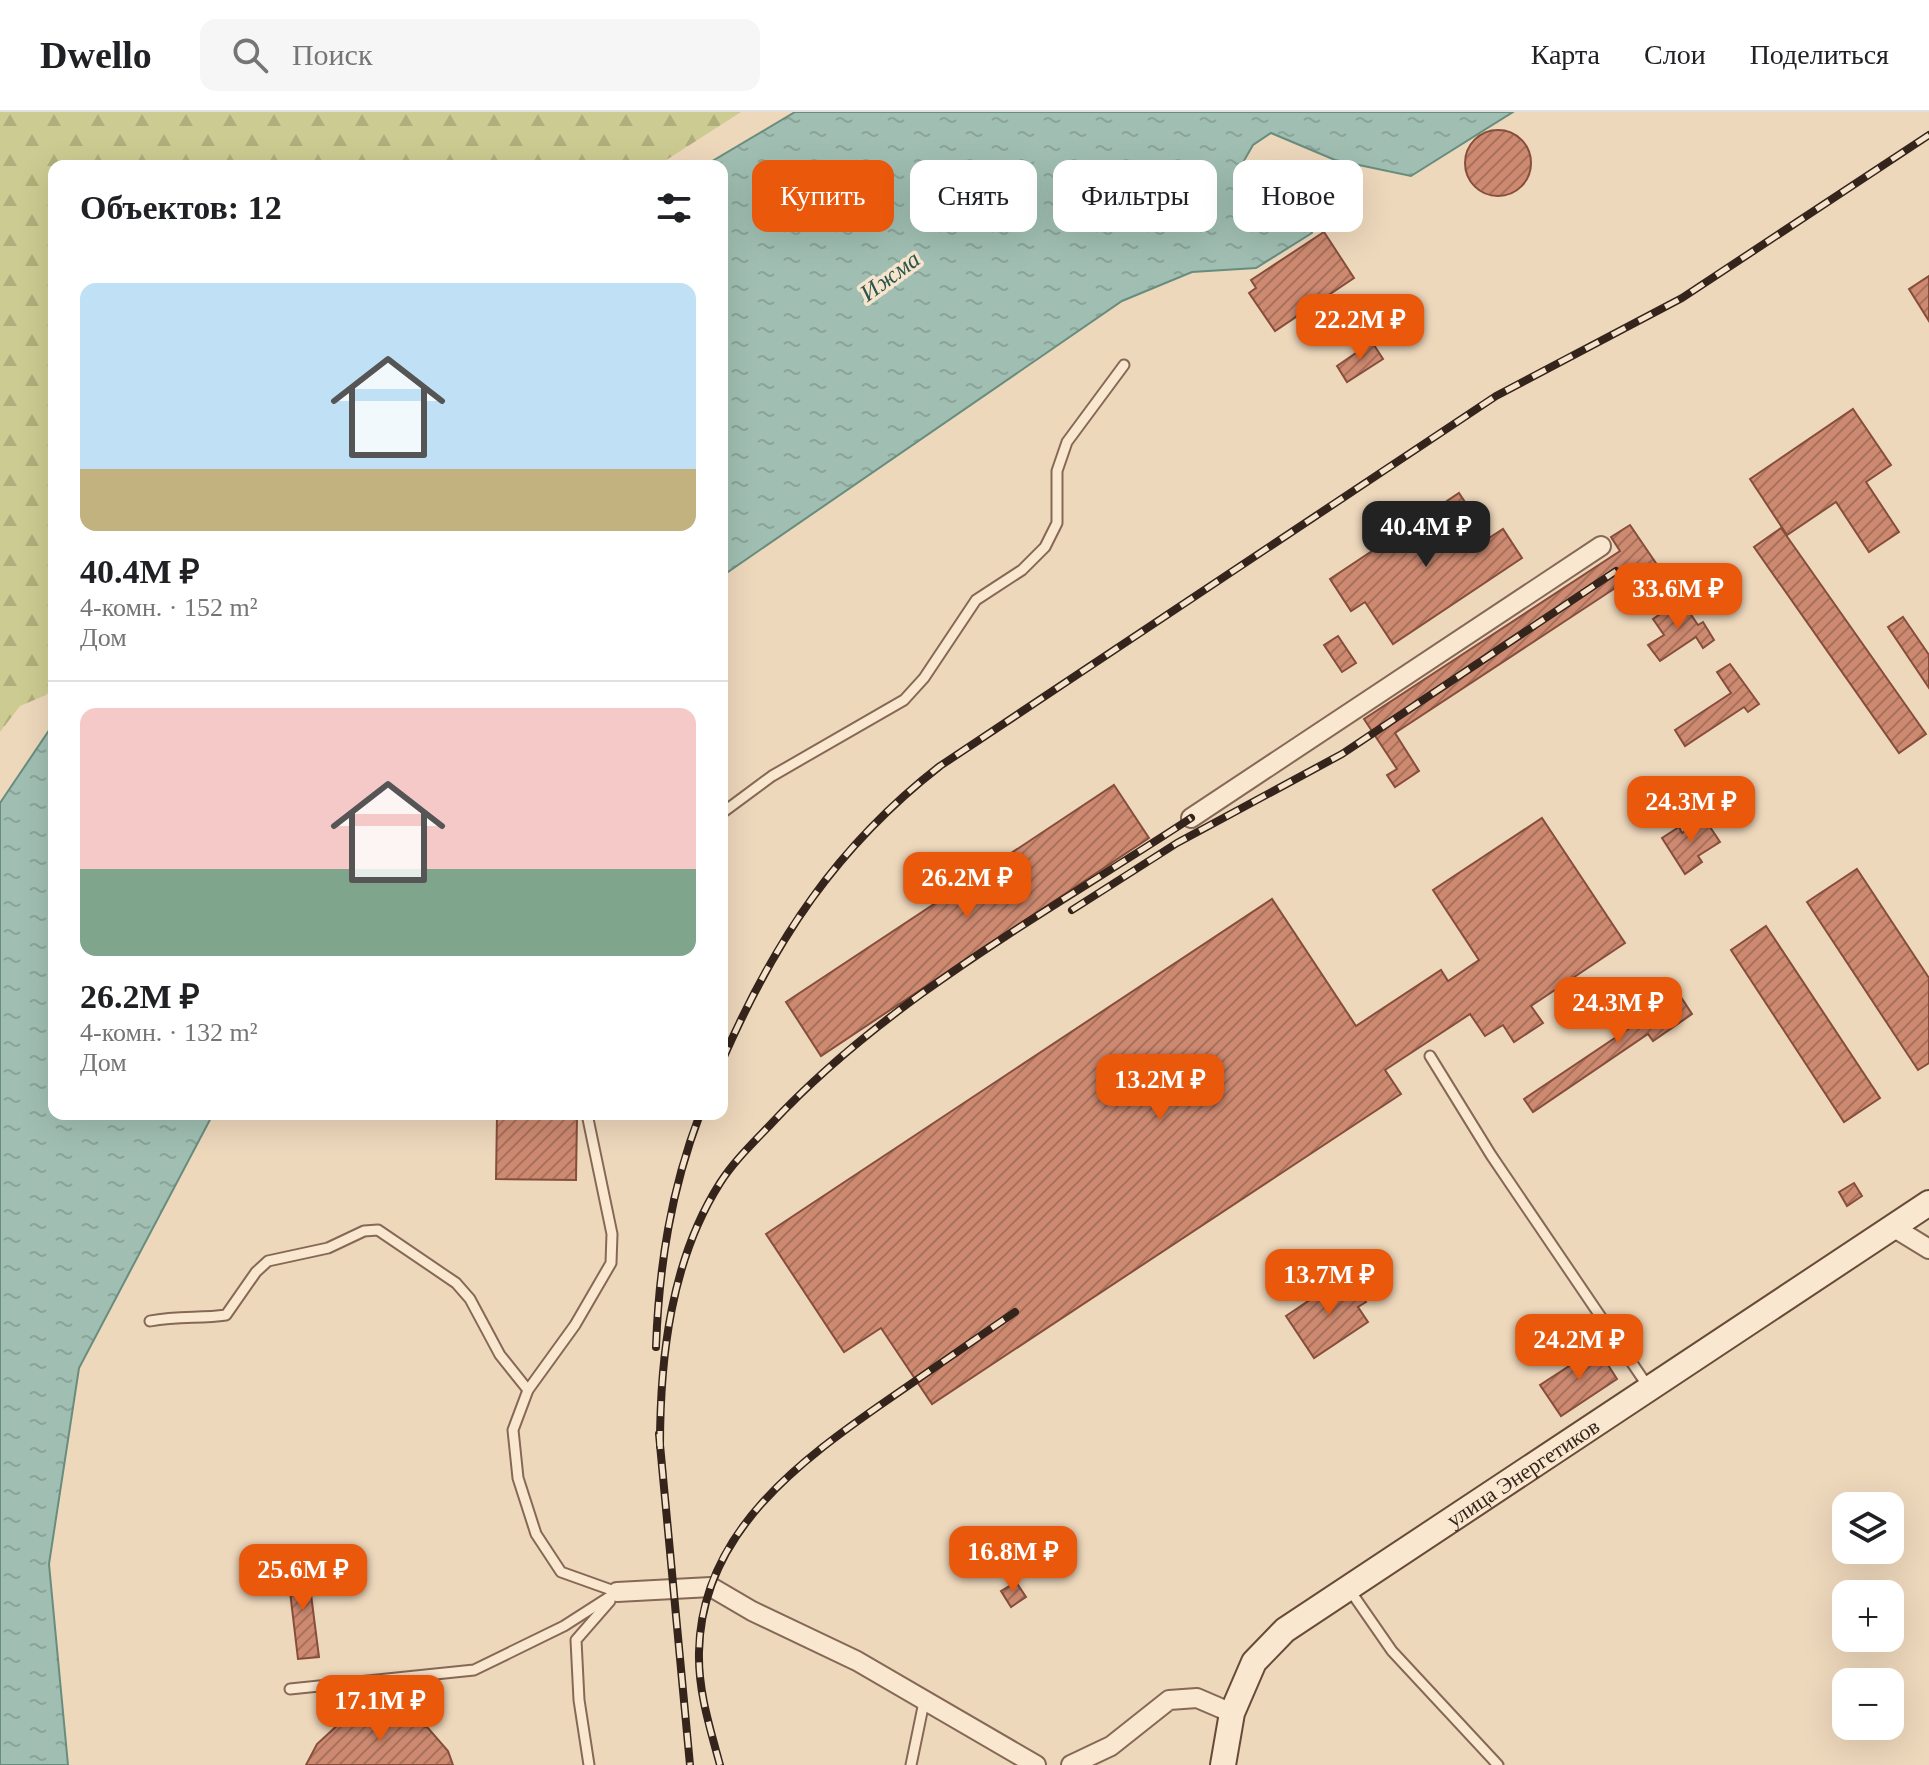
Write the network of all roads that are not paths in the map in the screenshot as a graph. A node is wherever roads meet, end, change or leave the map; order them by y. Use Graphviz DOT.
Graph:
graph roads {
  1 [pos="1124,365"];
  2 [pos="1601,546"];
  3 [pos="728,809"];
  4 [pos="1191,818"];
  5 [pos="1430,1056"];
  6 [pos="588,1120"];
  7 [pos="1929,1203"];
  8 [pos="1893,1227"];
  9 [pos="1929,1249"];
  10 [pos="150,1321"];
  11 [pos="1649,1388"];
  12 [pos="528,1390"];
  13 [pos="1347,1587"];
  14 [pos="617,1592"];
  15 [pos="290,1689"];
  16 [pos="924,1702"];
  17 [pos="1232,1713"];
  18 [pos="589,1765"];
  19 [pos="911,1765"];
  20 [pos="1036,1765"];
  21 [pos="1071,1765"];
  22 [pos="1223,1765"];
  23 [pos="1498,1765"];
  1 -- 3 [label="lane"];
  2 -- 4 [label="street"];
  5 -- 11 [label="lane"];
  6 -- 12 [label="lane"];
  7 -- 8 [label="main road, улица Энергетиков"];
  8 -- 9 [label="street"];
  8 -- 11 [label="main road, улица Энергетиков"];
  10 -- 12 [label="lane"];
  11 -- 13 [label="main road, улица Энергетиков"];
  12 -- 14 [label="lane"];
  13 -- 17 [label="main road, улица Энергетиков"];
  13 -- 23 [label="lane"];
  14 -- 15 [label="lane"];
  14 -- 16 [label="street"];
  14 -- 18 [label="lane"];
  16 -- 19 [label="lane"];
  16 -- 20 [label="street"];
  17 -- 21 [label="street"];
  17 -- 22 [label="main road, улица Энергетиков"];
}
